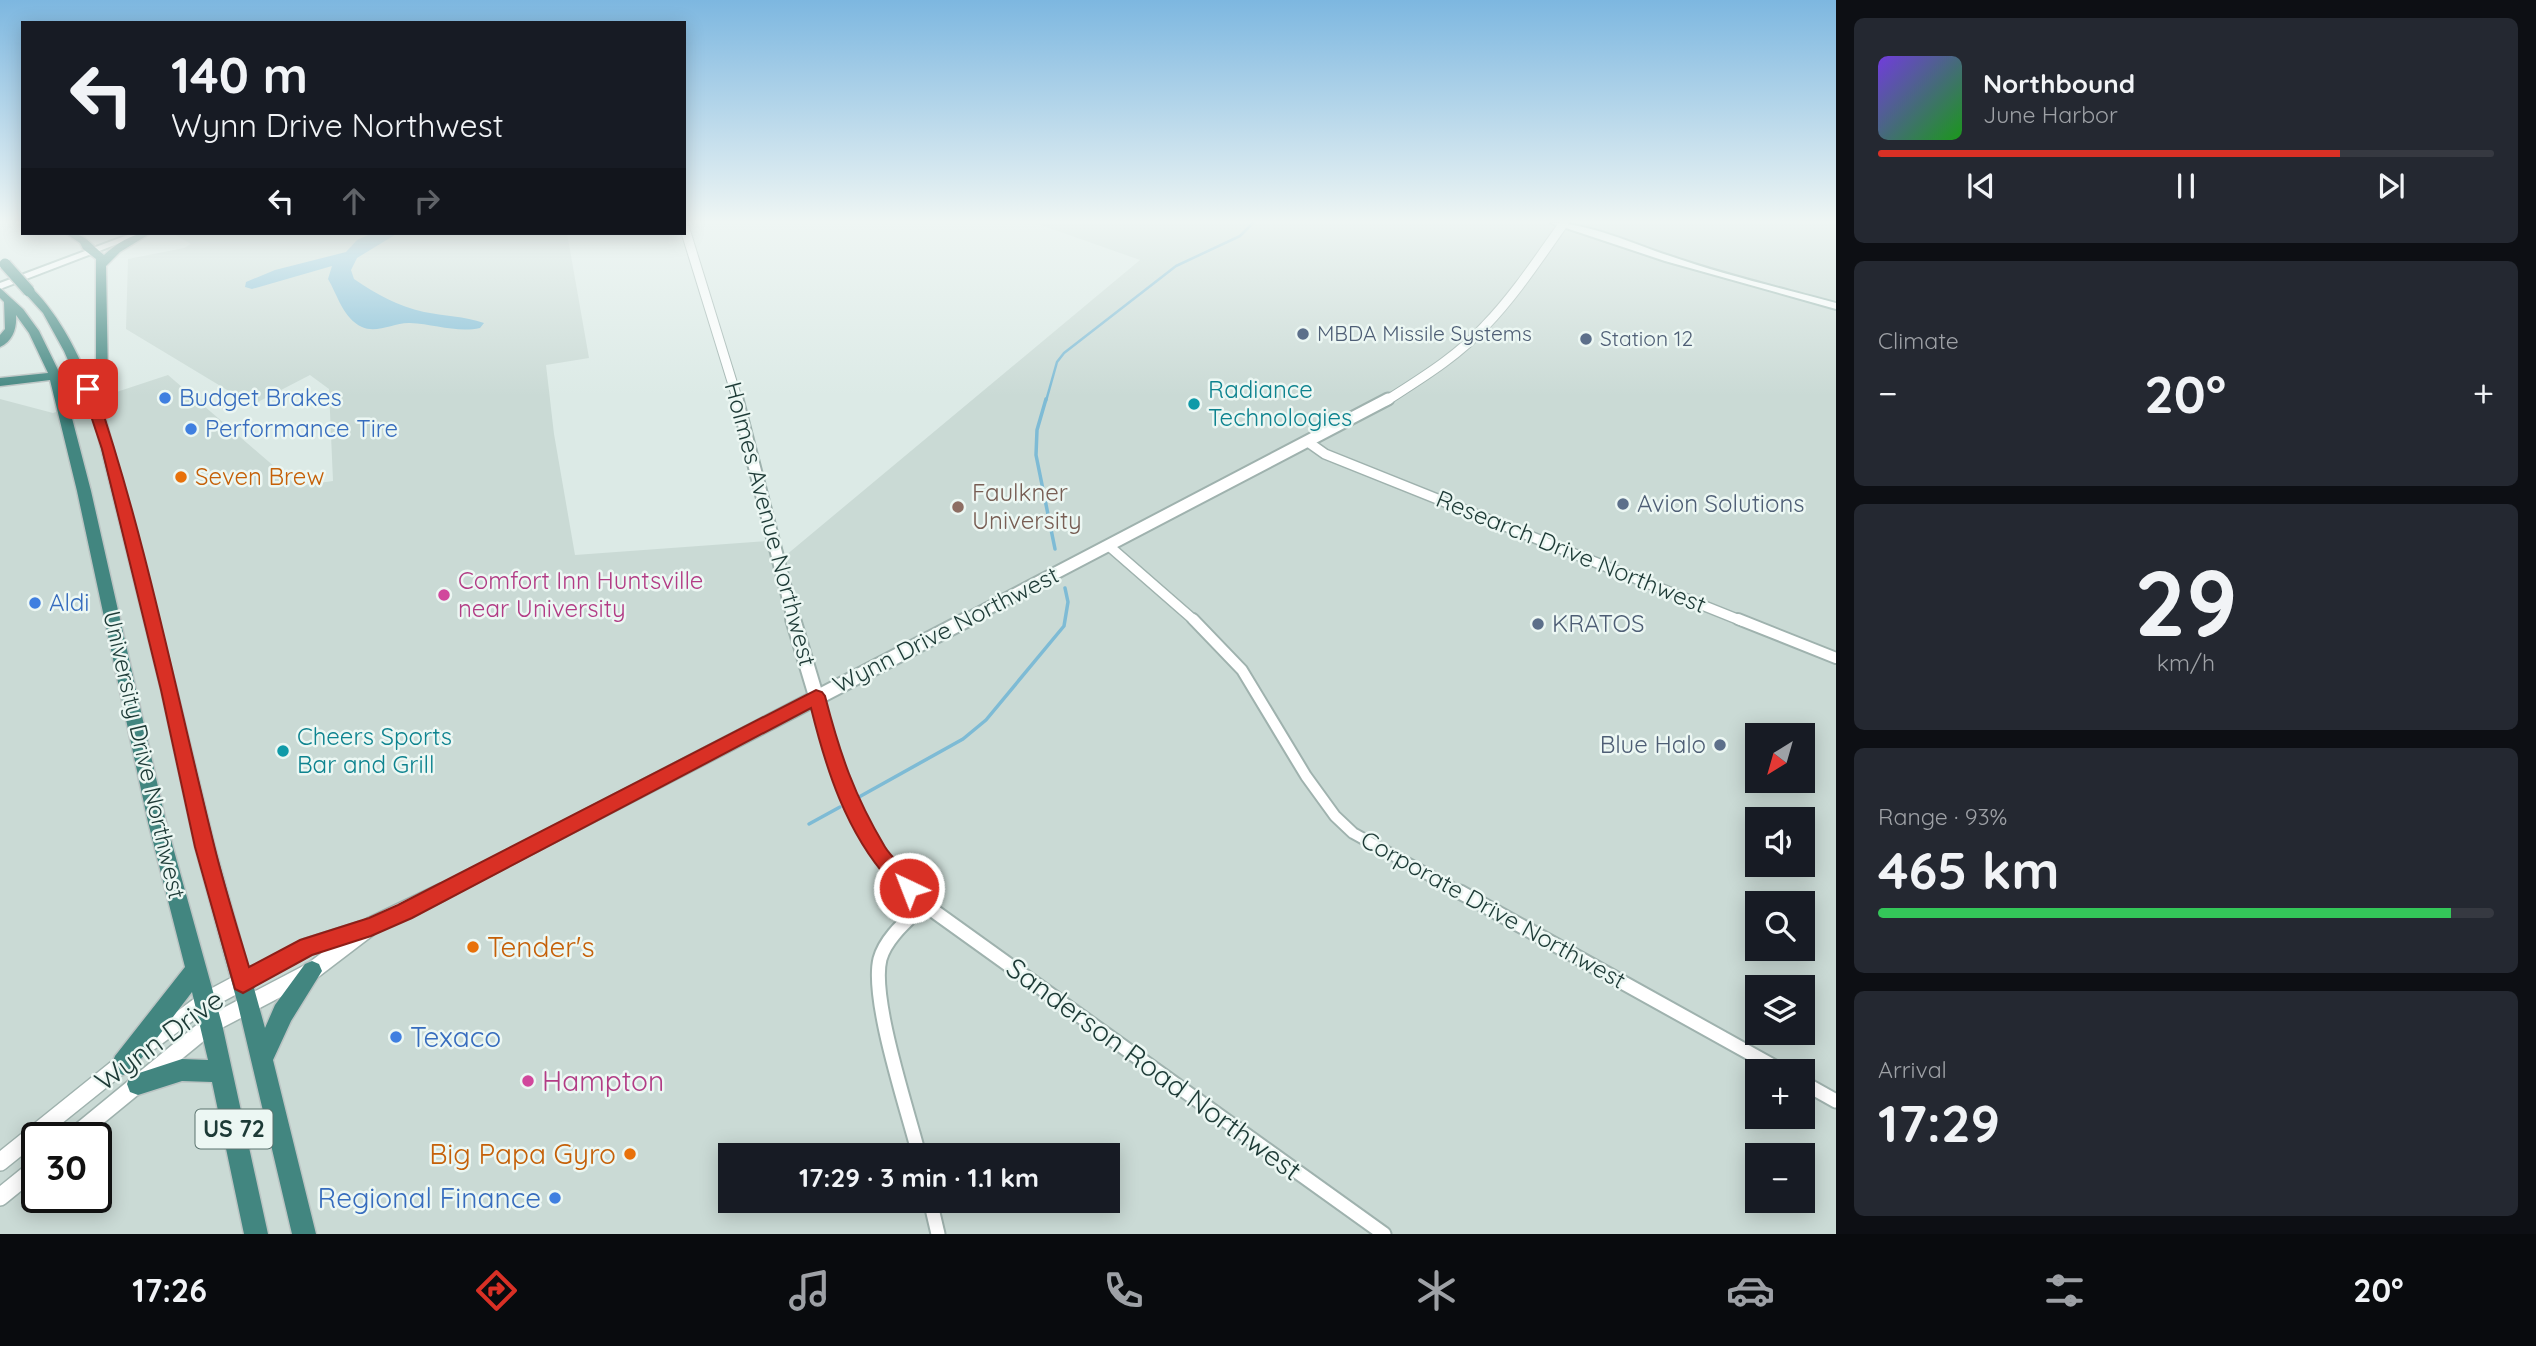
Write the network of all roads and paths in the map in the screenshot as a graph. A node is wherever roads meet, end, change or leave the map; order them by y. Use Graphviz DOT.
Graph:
graph roads {
  1 [pos="19,281"];
  2 [pos="20,281"];
  3 [pos="101,281"];
  4 [pos="701,281"];
  5 [pos="1523,281"];
  6 [pos="1745,281"];
  7 [pos="1773,281"];
  8 [pos="0,289"];
  9 [pos="1836,298"];
  10 [pos="10,302"];
  11 [pos="1836,306"];
  12 [pos="0,343"];
  13 [pos="55,376"];
  14 [pos="0,382"];
  15 [pos="95,404"];
  16 [pos="1308,442"];
  17 [pos="1109,546"];
  18 [pos="1836,658"];
  19 [pos="816,696"];
  20 [pos="923,904"];
  21 [pos="371,926"];
  22 [pos="195,971"];
  23 [pos="312,971"];
  24 [pos="243,982"];
  25 [pos="249,1005"];
  26 [pos="207,1013"];
  27 [pos="1760,1059"];
  28 [pos="262,1060"];
  29 [pos="122,1064"];
  30 [pos="220,1071"];
  31 [pos="138,1084"];
  32 [pos="1815,1090"];
  33 [pos="1836,1101"];
  34 [pos="92,1122"];
  35 [pos="916,1143"];
  36 [pos="0,1162"];
  37 [pos="21,1180"];
  38 [pos="0,1198"];
  39 [pos="933,1213"];
  40 [pos="256,1234"];
  41 [pos="304,1234"];
  42 [pos="938,1234"];
  43 [pos="1384,1234"];
  1 -- 8 [label="main road"];
  2 -- 15 [label="highway, University Drive Northwest / US 72, bridge"];
  3 -- 15 [label="highway"];
  4 -- 19 [label="street, Holmes Avenue Northwest"];
  5 -- 16 [label="street, Wynn Drive Northwest"];
  6 -- 11 [label="main road"];
  7 -- 9 [label="main road"];
  8 -- 10 [label="highway, University Drive Northwest / US 72"];
  10 -- 12 [label="highway"];
  10 -- 13 [label="highway, University Drive Northwest / US 72"];
  13 -- 14 [label="highway"];
  13 -- 22 [label="highway, University Drive Northwest / US 72"];
  15 -- 24 [label="highway, University Drive Northwest / US 72"];
  16 -- 17 [label="street, Wynn Drive Northwest"];
  16 -- 18 [label="street, Research Drive Northwest"];
  17 -- 19 [label="street, Wynn Drive Northwest"];
  17 -- 27 [label="street, Corporate Drive Northwest"];
  19 -- 20 [label="street, Holmes Avenue Northwest"];
  19 -- 21 [label="street, Wynn Drive Northwest"];
  20 -- 35 [label="street"];
  20 -- 43 [label="street, Sanderson Road Northwest"];
  21 -- 23 [label="street, Wynn Drive Northwest"];
  21 -- 24 [label="street, Wynn Drive"];
  22 -- 26 [label="highway, University Drive Northwest / US 72"];
  22 -- 29 [label="highway"];
  23 -- 25 [label="street, Wynn Drive Northwest"];
  23 -- 28 [label="highway"];
  24 -- 25 [label="highway, University Drive Northwest / US 72"];
  24 -- 26 [label="street, Wynn Drive"];
  25 -- 26 [label="street, Wynn Drive"];
  25 -- 28 [label="highway, University Drive Northwest / US 72"];
  26 -- 29 [label="street, Wynn Drive"];
  26 -- 30 [label="highway, University Drive Northwest / US 72"];
  26 -- 31 [label="street, Wynn Drive"];
  28 -- 41 [label="highway, University Drive Northwest / US 72"];
  29 -- 36 [label="street, Wynn Drive"];
  30 -- 31 [label="highway"];
  30 -- 40 [label="highway, University Drive Northwest / US 72"];
  31 -- 34 [label="street, Wynn Drive"];
  32 -- 33 [label="street"];
  37 -- 38 [label="street"];
  39 -- 42 [label="street"];
}
